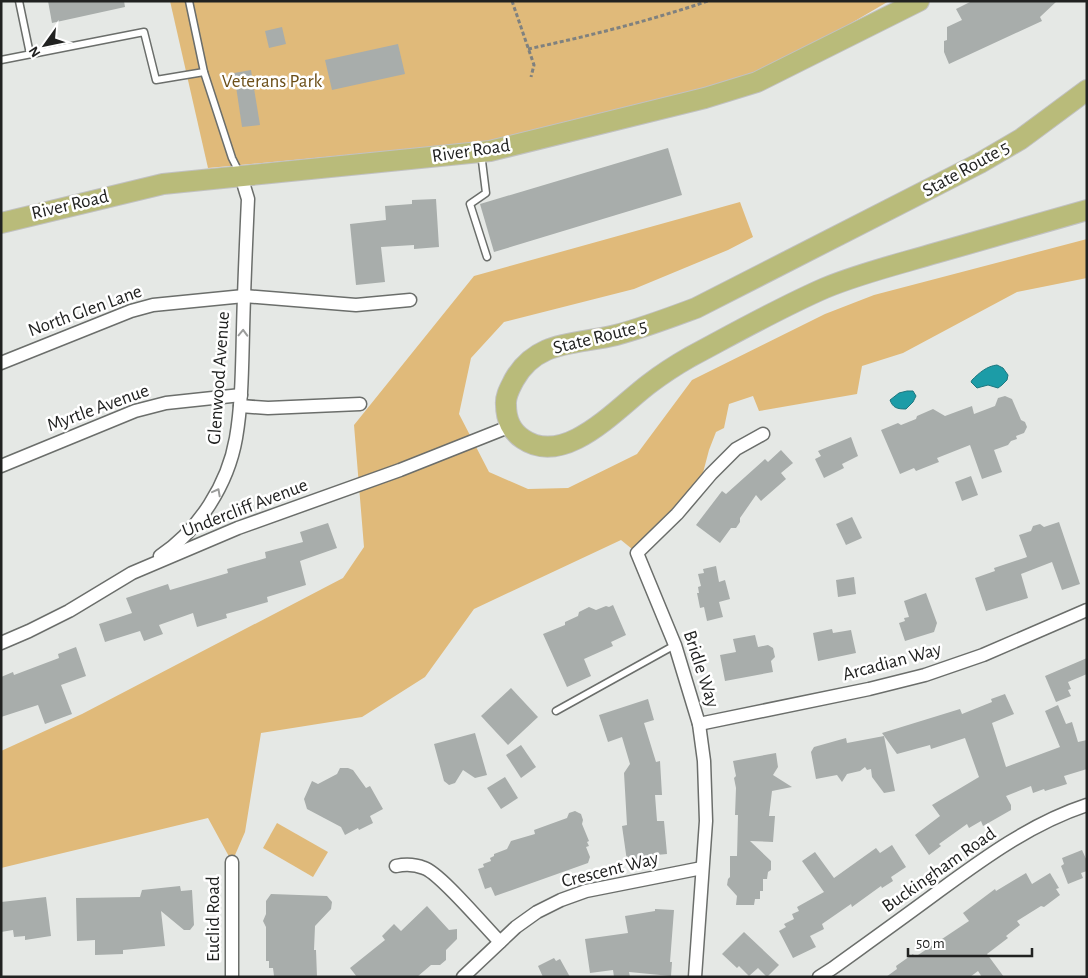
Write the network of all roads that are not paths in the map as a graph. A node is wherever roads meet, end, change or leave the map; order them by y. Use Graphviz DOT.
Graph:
graph roads {
  1 [pos="19,1"];
  2 [pos="189,1"];
  3 [pos="919,1"];
  4 [pos="30,54"];
  5 [pos="1,60"];
  6 [pos="204,72"];
  7 [pos="1087,90"];
  8 [pos="481,152"];
  9 [pos="241,176"];
  10 [pos="1087,210"];
  11 [pos="1,223"];
  12 [pos="487,257"];
  13 [pos="244,296"];
  14 [pos="410,300"];
  15 [pos="1,363"];
  16 [pos="240,400"];
  17 [pos="360,404"];
  18 [pos="511,426"];
  19 [pos="763,434"];
  20 [pos="1,466"];
  21 [pos="132,573"];
  22 [pos="1087,610"];
  23 [pos="1,643"];
  24 [pos="675,645"];
  25 [pos="556,711"];
  26 [pos="700,724"];
  27 [pos="1087,805"];
  28 [pos="232,862"];
  29 [pos="396,866"];
  30 [pos="702,868"];
  31 [pos="500,942"];
  32 [pos="232,977"];
  33 [pos="463,977"];
  34 [pos="695,977"];
  35 [pos="819,977"];
  1 -- 4 [label="lane"];
  2 -- 6 [label="lane"];
  3 -- 8 [label="main road, River Road"];
  4 -- 5 [label="lane"];
  4 -- 6 [label="lane"];
  6 -- 9 [label="lane"];
  7 -- 18 [label="main road, State Route 5"];
  8 -- 9 [label="main road, River Road"];
  8 -- 12 [label="lane"];
  9 -- 11 [label="main road, River Road"];
  9 -- 13 [label="street, Glenwood Avenue"];
  10 -- 18 [label="main road"];
  13 -- 14 [label="street, North Glen Lane"];
  13 -- 15 [label="street, North Glen Lane"];
  16 -- 13 [label="street, Glenwood Avenue, one-way"];
  16 -- 17 [label="street, Myrtle Avenue"];
  16 -- 20 [label="street, Myrtle Avenue"];
  21 -- 16 [label="street, Glenwood Avenue, one-way"];
  18 -- 21 [label="street, Undercliff Avenue"];
  19 -- 24 [label="street, Bridle Way"];
  21 -- 23 [label="street, Undercliff Avenue"];
  22 -- 26 [label="street, Arcadian Way"];
  24 -- 25 [label="lane"];
  24 -- 26 [label="street, Bridle Way"];
  26 -- 30 [label="street, Bridle Way"];
  27 -- 35 [label="street, Buckingham Road"];
  28 -- 32 [label="street, Euclid Road"];
  29 -- 31 [label="street"];
  30 -- 31 [label="street, Crescent Way"];
  30 -- 34 [label="street, Bridle Way"];
  31 -- 33 [label="street, Crescent Way"];
}
